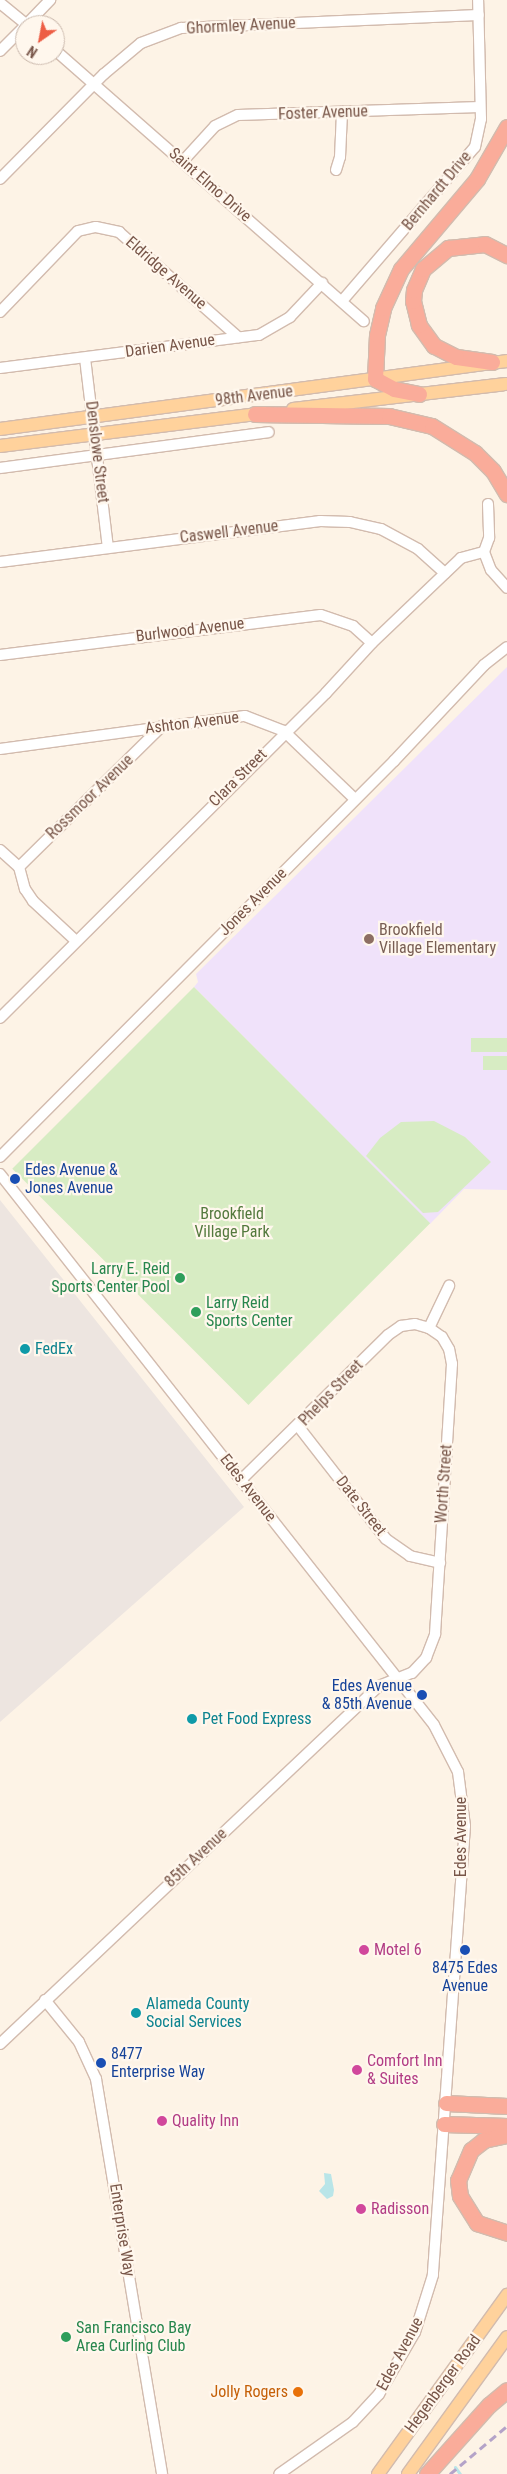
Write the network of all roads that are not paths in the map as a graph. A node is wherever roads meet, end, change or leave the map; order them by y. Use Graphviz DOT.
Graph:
graph roads {
  1 [pos="50,0"];
  2 [pos="478,0"];
  3 [pos="0,3"];
  4 [pos="36,15"];
  5 [pos="479,15"];
  6 [pos="15,16"];
  7 [pos="15,36"];
  8 [pos="0,51"];
  9 [pos="65,59"];
  10 [pos="94,84"];
  11 [pos="480,107"];
  12 [pos="342,113"];
  13 [pos="507,127"];
  14 [pos="183,161"];
  15 [pos="336,170"];
  16 [pos="0,179"];
  17 [pos="507,256"];
  18 [pos="322,283"];
  19 [pos="342,301"];
  20 [pos="0,312"];
  21 [pos="364,321"];
  22 [pos="238,337"];
  23 [pos="85,358"];
  24 [pos="500,362"];
  25 [pos="0,368"];
  26 [pos="375,379"];
  27 [pos="507,384"];
  28 [pos="419,394"];
  29 [pos="255,414"];
  30 [pos="91,416"];
  31 [pos="0,429"];
  32 [pos="269,432"];
  33 [pos="94,434"];
  34 [pos="0,446"];
  35 [pos="97,457"];
  36 [pos="0,468"];
  37 [pos="507,494"];
  38 [pos="488,504"];
  39 [pos="108,547"];
  40 [pos="484,552"];
  41 [pos="0,562"];
  42 [pos="445,573"];
  43 [pos="507,588"];
  44 [pos="372,643"];
  45 [pos="507,647"];
  46 [pos="0,655"];
  47 [pos="162,726"];
  48 [pos="284,732"];
  49 [pos="0,749"];
  50 [pos="355,799"];
  51 [pos="0,850"];
  52 [pos="19,868"];
  53 [pos="76,941"];
  54 [pos="0,1017"];
  55 [pos="0,1158"];
  56 [pos="0,1174"];
  57 [pos="449,1286"];
  58 [pos="429,1328"];
  59 [pos="298,1426"];
  60 [pos="241,1480"];
  61 [pos="440,1563"];
  62 [pos="397,1679"];
  63 [pos="45,2000"];
  64 [pos="0,2044"];
  65 [pos="446,2103"];
  66 [pos="507,2106"];
  67 [pos="444,2124"];
  68 [pos="507,2126"];
  69 [pos="507,2135"];
  70 [pos="507,2233"];
  71 [pos="507,2295"];
  72 [pos="507,2337"];
  73 [pos="507,2390"];
  74 [pos="162,2474"];
  75 [pos="278,2474"];
  76 [pos="378,2474"];
  77 [pos="408,2474"];
  78 [pos="427,2474"];
  1 -- 4 [label="street"];
  2 -- 5 [label="street, Bernhardt Drive"];
  3 -- 6 [label="street"];
  5 -- 10 [label="street, Ghormley Avenue"];
  5 -- 11 [label="street, Bernhardt Drive"];
  7 -- 8 [label="street"];
  9 -- 10 [label="street, Saint Elmo Drive"];
  10 -- 14 [label="street, Saint Elmo Drive"];
  10 -- 16 [label="street, Ghormley Avenue"];
  11 -- 12 [label="street, Foster Avenue"];
  11 -- 19 [label="street, Bernhardt Drive"];
  12 -- 14 [label="street, Foster Avenue"];
  12 -- 15 [label="street"];
  13 -- 26 [label="highway"];
  14 -- 18 [label="street, Saint Elmo Drive"];
  17 -- 24 [label="highway"];
  18 -- 19 [label="street, Saint Elmo Drive"];
  18 -- 22 [label="street, Darien Avenue"];
  19 -- 21 [label="street, Saint Elmo Drive"];
  20 -- 22 [label="street, Eldridge Avenue"];
  22 -- 23 [label="street, Darien Avenue"];
  23 -- 25 [label="street, Darien Avenue"];
  23 -- 30 [label="street, Denslowe Street"];
  24 -- 26 [label="main road, 98th Avenue"];
  26 -- 28 [label="highway"];
  26 -- 30 [label="main road, 98th Avenue"];
  27 -- 28 [label="main road, 98th Avenue"];
  28 -- 29 [label="main road, 98th Avenue"];
  29 -- 33 [label="main road, 98th Avenue"];
  29 -- 37 [label="highway"];
  30 -- 31 [label="main road, 98th Avenue"];
  30 -- 33 [label="street, Denslowe Street"];
  32 -- 35 [label="street"];
  33 -- 34 [label="main road, 98th Avenue"];
  33 -- 35 [label="street, Denslowe Street"];
  35 -- 36 [label="street"];
  35 -- 39 [label="street, Denslowe Street"];
  38 -- 40 [label="street"];
  39 -- 41 [label="street, Caswell Avenue"];
  39 -- 42 [label="street, Caswell Avenue"];
  40 -- 42 [label="street, Clara Street"];
  40 -- 43 [label="street"];
  42 -- 44 [label="street, Clara Street"];
  44 -- 46 [label="street, Burlwood Avenue"];
  44 -- 48 [label="street, Clara Street"];
  45 -- 50 [label="street, Jones Avenue"];
  47 -- 48 [label="street, Ashton Avenue"];
  47 -- 49 [label="street, Ashton Avenue"];
  47 -- 52 [label="street, Rossmoor Avenue"];
  48 -- 50 [label="street, Ashton Avenue"];
  48 -- 53 [label="street, Clara Street"];
  50 -- 55 [label="street, Jones Avenue"];
  51 -- 52 [label="street"];
  52 -- 53 [label="street"];
  53 -- 54 [label="street, Clara Street"];
  56 -- 60 [label="street, Edes Avenue"];
  57 -- 58 [label="street"];
  58 -- 59 [label="street, Phelps Street"];
  58 -- 61 [label="street, Worth Street"];
  59 -- 60 [label="street, Phelps Street"];
  59 -- 61 [label="street, Date Street"];
  60 -- 62 [label="street, Edes Avenue"];
  61 -- 62 [label="street, Worth Street"];
  62 -- 63 [label="street, 85th Avenue"];
  62 -- 65 [label="street, Edes Avenue"];
  63 -- 64 [label="street, 85th Avenue"];
  63 -- 74 [label="street, Enterprise Way"];
  65 -- 66 [label="highway"];
  65 -- 67 [label="street, Edes Avenue"];
  67 -- 68 [label="highway"];
  67 -- 75 [label="street, Edes Avenue"];
  69 -- 70 [label="highway"];
  71 -- 76 [label="main road, Hegenberger Road"];
  72 -- 77 [label="main road, Hegenberger Road"];
  73 -- 78 [label="highway"];
}
